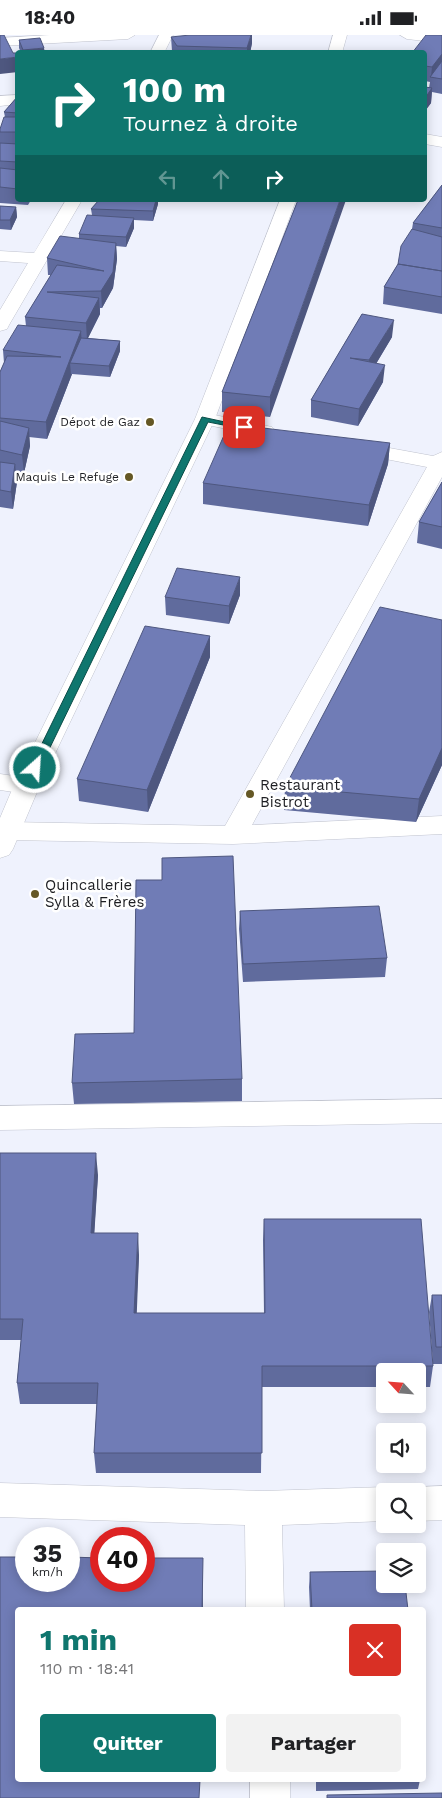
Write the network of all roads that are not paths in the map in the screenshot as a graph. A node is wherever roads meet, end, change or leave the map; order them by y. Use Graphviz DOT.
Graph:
graph roads {
  1 [pos="128,35"];
  2 [pos="166,35"];
  3 [pos="340,35"];
  4 [pos="407,35"];
  5 [pos="59,36"];
  6 [pos="442,39"];
  7 [pos="0,43"];
  8 [pos="158,50"];
  9 [pos="337,50"];
  10 [pos="15,99"];
  11 [pos="0,101"];
  12 [pos="427,139"];
  13 [pos="442,142"];
  14 [pos="73,202"];
  15 [pos="287,202"];
  16 [pos="0,256"];
  17 [pos="40,259"];
  18 [pos="0,325"];
  19 [pos="205,419"];
  20 [pos="283,434"];
  21 [pos="332,443"];
  22 [pos="441,461"];
  23 [pos="0,782"];
  24 [pos="27,785"];
  25 [pos="442,825"];
  26 [pos="233,835"];
  27 [pos="4,840"];
  28 [pos="442,1111"];
  29 [pos="0,1118"];
  30 [pos="0,1500"];
  31 [pos="426,1503"];
  32 [pos="442,1503"];
  33 [pos="376,1505"];
  34 [pos="263,1508"];
  35 [pos="265,1607"];
  36 [pos="270,1782"];
  37 [pos="270,1798"];
  1 -- 5 [label="street"];
  2 -- 8 [label="street"];
  3 -- 9 [label="street"];
  4 -- 6 [label="street"];
  5 -- 7 [label="street"];
  10 -- 11 [label="street"];
  12 -- 13 [label="street"];
  14 -- 17 [label="street"];
  15 -- 19 [label="street"];
  16 -- 17 [label="street"];
  17 -- 18 [label="street"];
  19 -- 20 [label="street"];
  19 -- 24 [label="street"];
  21 -- 22 [label="street"];
  22 -- 26 [label="street"];
  23 -- 24 [label="street"];
  24 -- 27 [label="street"];
  25 -- 26 [label="street"];
  26 -- 27 [label="street"];
  28 -- 29 [label="street"];
  30 -- 34 [label="street"];
  31 -- 32 [label="street"];
  33 -- 34 [label="street"];
  34 -- 35 [label="street"];
  36 -- 37 [label="street"];
}
